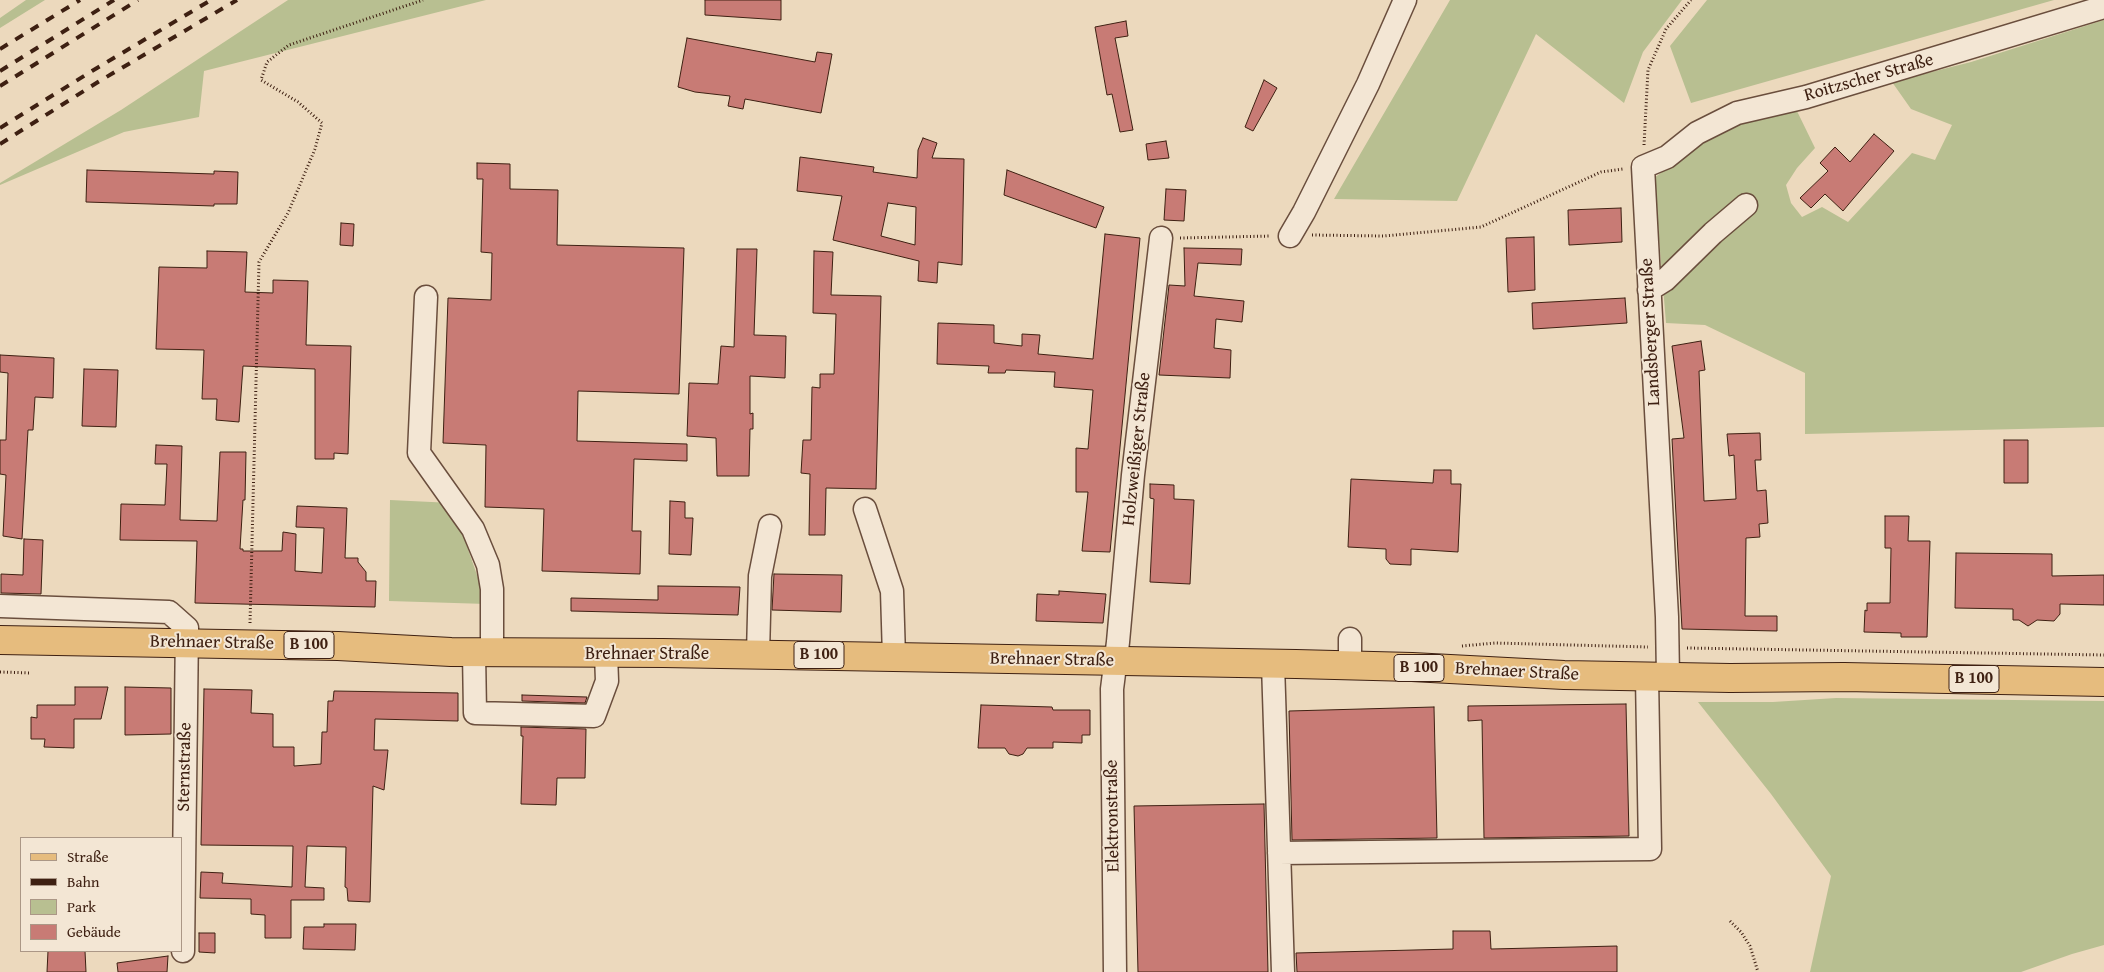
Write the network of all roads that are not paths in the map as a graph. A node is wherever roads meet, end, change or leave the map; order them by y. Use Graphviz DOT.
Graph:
graph roads {
  1 [pos="1405,0"];
  2 [pos="2104,7"];
  3 [pos="1643,167"];
  4 [pos="1746,205"];
  5 [pos="1290,236"];
  6 [pos="1162,238"];
  7 [pos="1649,290"];
  8 [pos="426,297"];
  9 [pos="865,509"];
  10 [pos="770,526"];
  11 [pos="0,606"];
  12 [pos="1350,639"];
  13 [pos="0,640"];
  14 [pos="187,643"];
  15 [pos="483,653"];
  16 [pos="606,654"];
  17 [pos="758,654"];
  18 [pos="894,657"];
  19 [pos="1116,661"];
  20 [pos="1273,664"];
  21 [pos="1350,666"];
  22 [pos="1657,677"];
  23 [pos="2104,682"];
  24 [pos="1279,853"];
  25 [pos="183,951"];
  26 [pos="1115,972"];
  27 [pos="1283,972"];
  1 -- 5 [label="street"];
  2 -- 3 [label="street, Roitzscher Straße"];
  3 -- 7 [label="street, Landsberger Straße"];
  4 -- 7 [label="street"];
  6 -- 19 [label="street, Holzweißiger Straße"];
  7 -- 22 [label="street, Landsberger Straße"];
  8 -- 15 [label="street"];
  9 -- 18 [label="street"];
  10 -- 17 [label="street"];
  11 -- 14 [label="street, Sternstraße"];
  12 -- 21 [label="street"];
  13 -- 14 [label="main road, Brehnaer Straße / B 100"];
  14 -- 15 [label="main road, Brehnaer Straße / B 100"];
  14 -- 25 [label="street, Sternstraße"];
  15 -- 16 [label="main road, Brehnaer Straße / B 100"];
  15 -- 16 [label="street"];
  16 -- 17 [label="main road, Brehnaer Straße / B 100"];
  17 -- 18 [label="main road, Brehnaer Straße / B 100"];
  18 -- 19 [label="main road, Brehnaer Straße / B 100"];
  19 -- 20 [label="main road, Brehnaer Straße / B 100"];
  19 -- 26 [label="street, Elektronstraße"];
  20 -- 21 [label="main road, Brehnaer Straße / B 100"];
  20 -- 24 [label="street"];
  21 -- 22 [label="main road, Brehnaer Straße / B 100"];
  22 -- 23 [label="main road, Brehnaer Straße / B 100"];
  22 -- 24 [label="street, Landsberger Straße"];
  24 -- 27 [label="street"];
}
